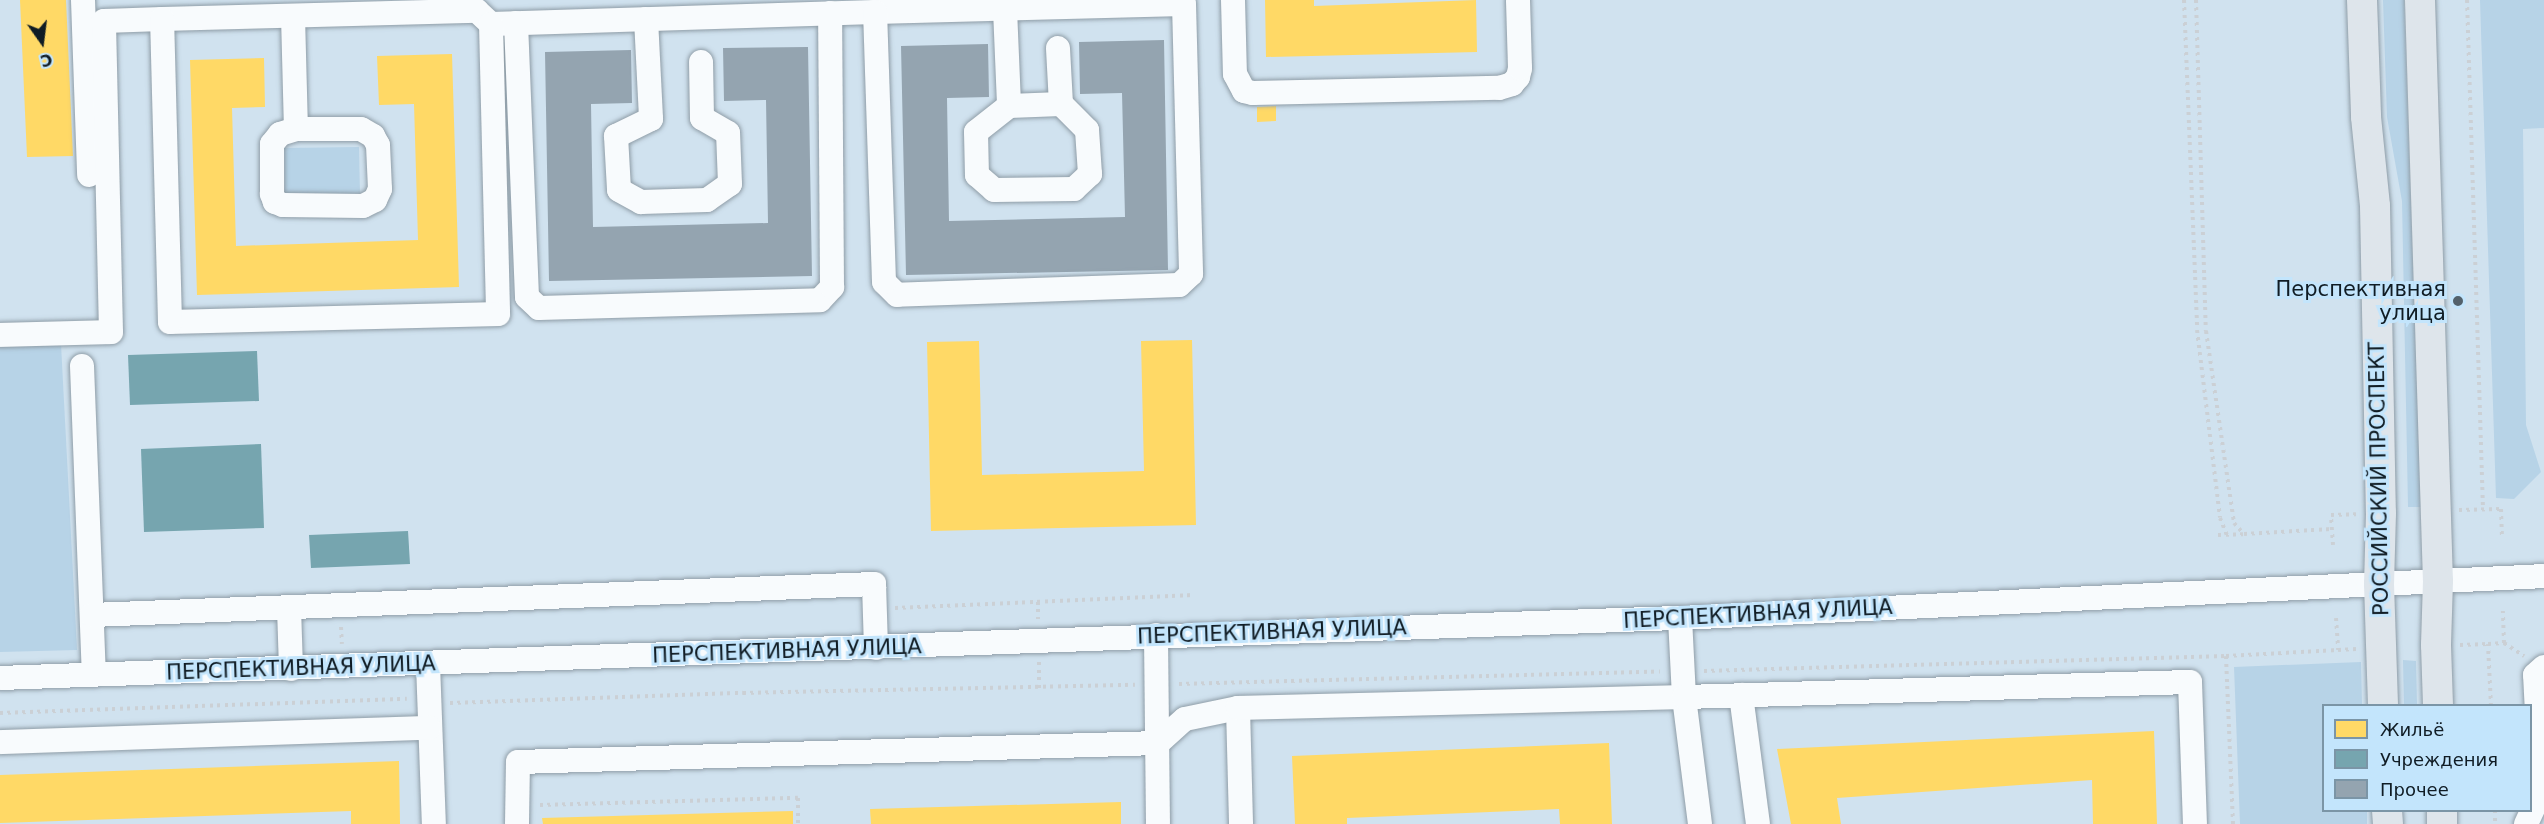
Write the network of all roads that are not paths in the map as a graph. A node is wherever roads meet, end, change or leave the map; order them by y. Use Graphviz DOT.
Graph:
graph roads {
  1 [pos="83,0"];
  2 [pos="1233,0"];
  3 [pos="1518,0"];
  4 [pos="2362,0"];
  5 [pos="2420,0"];
  6 [pos="1005,9"];
  7 [pos="875,12"];
  8 [pos="830,13"];
  9 [pos="293,16"];
  10 [pos="162,19"];
  11 [pos="646,19"];
  12 [pos="516,23"];
  13 [pos="491,24"];
  14 [pos="1058,48"];
  15 [pos="701,62"];
  16 [pos="1061,104"];
  17 [pos="1009,106"];
  18 [pos="296,129"];
  19 [pos="89,175"];
  20 [pos="0,335"];
  21 [pos="82,366"];
  22 [pos="2544,576"];
  23 [pos="2438,581"];
  24 [pos="2379,584"];
  25 [pos="289,608"];
  26 [pos="92,615"];
  27 [pos="1680,618"];
  28 [pos="1156,635"];
  29 [pos="876,648"];
  30 [pos="428,664"];
  31 [pos="2544,667"];
  32 [pos="291,669"];
  33 [pos="94,675"];
  34 [pos="0,678"];
  35 [pos="1741,695"];
  36 [pos="1684,697"];
  37 [pos="2384,704"];
  38 [pos="2438,704"];
  39 [pos="1238,708"];
  40 [pos="429,728"];
  41 [pos="0,742"];
  42 [pos="1158,743"];
  43 [pos="2532,811"];
  44 [pos="516,815"];
  45 [pos="434,824"];
  46 [pos="1158,824"];
  47 [pos="1240,824"];
  48 [pos="1700,824"];
  49 [pos="1758,824"];
  50 [pos="2195,824"];
  1 -- 19 [label="street"];
  2 -- 3 [label="street"];
  4 -- 24 [label="main road, РОССИЙСКИЙ ПРОСПЕКТ"];
  5 -- 23 [label="main road"];
  6 -- 7 [label="street"];
  6 -- 7 [label="street"];
  6 -- 17 [label="street"];
  7 -- 8 [label="street"];
  8 -- 11 [label="street"];
  8 -- 12 [label="street"];
  9 -- 10 [label="street"];
  9 -- 13 [label="street"];
  9 -- 18 [label="street"];
  10 -- 13 [label="street"];
  10 -- 20 [label="street"];
  11 -- 12 [label="street"];
  11 -- 15 [label="street"];
  12 -- 13 [label="street"];
  14 -- 16 [label="street"];
  16 -- 17 [label="street"];
  16 -- 17 [label="street"];
  18 -- 18 [label="street"];
  21 -- 26 [label="street"];
  22 -- 23 [label="street, ПЕРСПЕКТИВНАЯ УЛИЦА"];
  23 -- 24 [label="street, ПЕРСПЕКТИВНАЯ УЛИЦА"];
  23 -- 38 [label="main road"];
  24 -- 27 [label="street, ПЕРСПЕКТИВНАЯ УЛИЦА"];
  24 -- 37 [label="main road, РОССИЙСКИЙ ПРОСПЕКТ"];
  25 -- 26 [label="street"];
  25 -- 29 [label="street"];
  25 -- 32 [label="street"];
  26 -- 33 [label="street"];
  27 -- 28 [label="street, ПЕРСПЕКТИВНАЯ УЛИЦА"];
  27 -- 36 [label="street"];
  28 -- 29 [label="street, ПЕРСПЕКТИВНАЯ УЛИЦА"];
  28 -- 42 [label="street"];
  29 -- 30 [label="street, ПЕРСПЕКТИВНАЯ УЛИЦА"];
  30 -- 32 [label="street, ПЕРСПЕКТИВНАЯ УЛИЦА"];
  30 -- 40 [label="street"];
  31 -- 43 [label="street"];
  32 -- 33 [label="street, ПЕРСПЕКТИВНАЯ УЛИЦА"];
  33 -- 34 [label="street, ПЕРСПЕКТИВНАЯ УЛИЦА"];
  35 -- 36 [label="street"];
  35 -- 49 [label="street"];
  35 -- 50 [label="street"];
  36 -- 39 [label="street"];
  36 -- 48 [label="street"];
  39 -- 42 [label="street"];
  39 -- 47 [label="street"];
  40 -- 41 [label="street"];
  40 -- 45 [label="street"];
  42 -- 44 [label="street"];
  42 -- 46 [label="street"];
}
